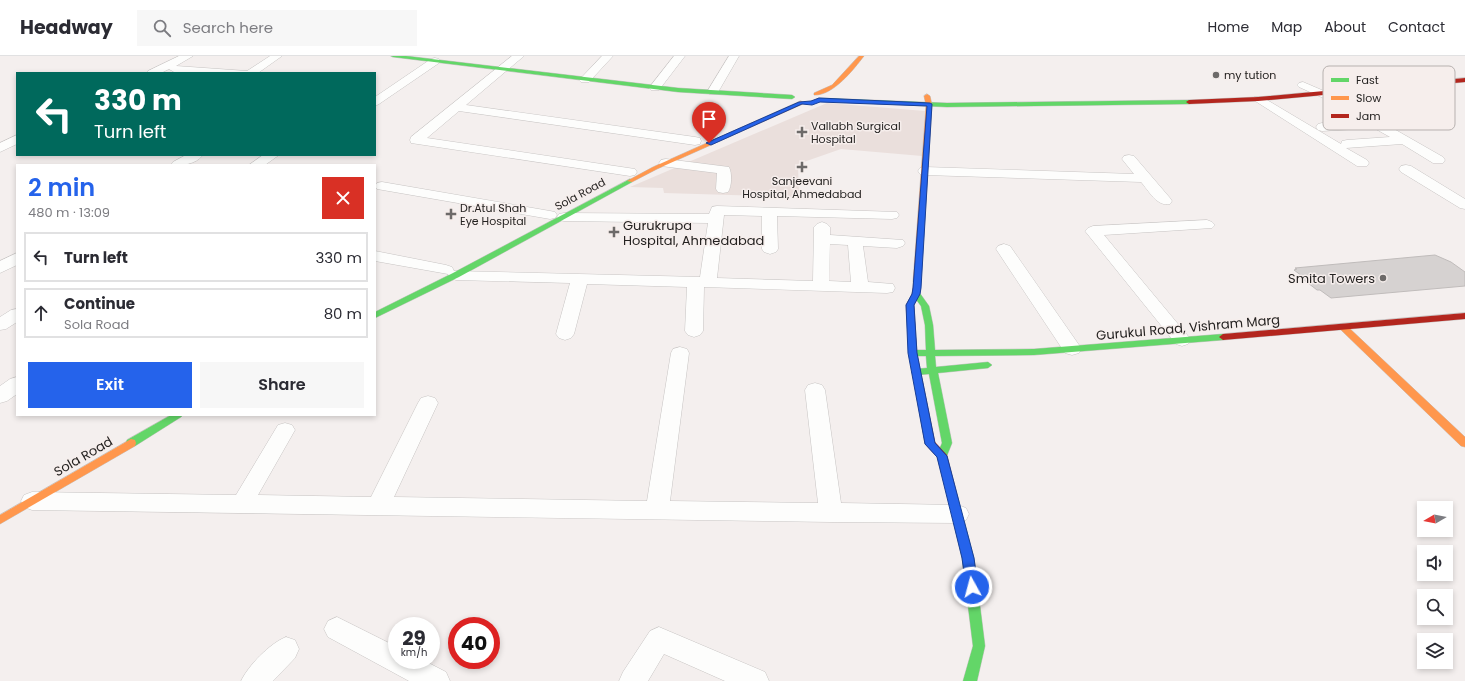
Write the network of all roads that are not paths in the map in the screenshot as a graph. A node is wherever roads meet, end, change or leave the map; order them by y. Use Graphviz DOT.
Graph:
graph roads {
  1 [pos="188,56"];
  2 [pos="277,56"];
  3 [pos="393,56"];
  4 [pos="519,56"];
  5 [pos="608,56"];
  6 [pos="680,56"];
  7 [pos="734,56"];
  8 [pos="853,56"];
  9 [pos="862,56"];
  10 [pos="435,60"];
  11 [pos="174,69"];
  12 [pos="502,69"];
  13 [pos="1465,71"];
  14 [pos="154,72"];
  15 [pos="226,72"];
  16 [pos="253,72"];
  17 [pos="1455,72"];
  18 [pos="841,79"];
  19 [pos="585,80"];
  20 [pos="1455,80"];
  21 [pos="1465,80"];
  22 [pos="851,84"];
  23 [pos="1300,85"];
  24 [pos="1323,87"];
  25 [pos="1323,87"];
  26 [pos="655,88"];
  27 [pos="713,92"];
  28 [pos="1168,93"];
  29 [pos="813,95"];
  30 [pos="378,98"];
  31 [pos="1258,99"];
  32 [pos="796,100"];
  33 [pos="928,100"];
  34 [pos="455,108"];
  35 [pos="1388,130"];
  36 [pos="0,138"];
  37 [pos="16,139"];
  38 [pos="16,140"];
  39 [pos="1405,140"];
  40 [pos="695,141"];
  41 [pos="1346,144"];
  42 [pos="0,148"];
  43 [pos="194,156"];
  44 [pos="270,156"];
  45 [pos="1129,159"];
  46 [pos="1438,160"];
  47 [pos="666,163"];
  48 [pos="1362,163"];
  49 [pos="180,164"];
  50 [pos="258,164"];
  51 [pos="1406,169"];
  52 [pos="630,172"];
  53 [pos="925,172"];
  54 [pos="1145,178"];
  55 [pos="382,186"];
  56 [pos="723,189"];
  57 [pos="1165,201"];
  58 [pos="1465,205"];
  59 [pos="768,211"];
  60 [pos="822,213"];
  61 [pos="892,215"];
  62 [pos="557,216"];
  63 [pos="715,219"];
  64 [pos="1207,225"];
  65 [pos="822,239"];
  66 [pos="855,241"];
  67 [pos="897,243"];
  68 [pos="770,249"];
  69 [pos="1004,249"];
  70 [pos="376,256"];
  71 [pos="16,259"];
  72 [pos="0,268"];
  73 [pos="451,272"];
  74 [pos="580,279"];
  75 [pos="702,283"];
  76 [pos="821,286"];
  77 [pos="860,287"];
  78 [pos="887,288"];
  79 [pos="916,294"];
  80 [pos="376,305"];
  81 [pos="376,314"];
  82 [pos="16,315"];
  83 [pos="1465,316"];
  84 [pos="1465,323"];
  85 [pos="0,325"];
  86 [pos="1342,327"];
  87 [pos="694,331"];
  88 [pos="564,334"];
  89 [pos="1350,334"];
  90 [pos="1182,340"];
  91 [pos="1072,349"];
  92 [pos="680,353"];
  93 [pos="913,353"];
  94 [pos="930,353"];
  95 [pos="1030,361"];
  96 [pos="994,365"];
  97 [pos="932,371"];
  98 [pos="916,372"];
  99 [pos="16,385"];
  100 [pos="815,390"];
  101 [pos="0,396"];
  102 [pos="428,403"];
  103 [pos="176,416"];
  104 [pos="285,430"];
  105 [pos="1465,443"];
  106 [pos="942,456"];
  107 [pos="32,501"];
  108 [pos="242,504"];
  109 [pos="378,506"];
  110 [pos="657,510"];
  111 [pos="831,512"];
  112 [pos="958,514"];
  113 [pos="0,520"];
  114 [pos="337,629"];
  115 [pos="286,649"];
  116 [pos="255,681"];
  117 [pos="436,681"];
  118 [pos="634,681"];
  119 [pos="755,681"];
  120 [pos="970,681"];
  1 -- 14 [label="street"];
  2 -- 16 [label="street"];
  3 -- 10 [label="street"];
  4 -- 12 [label="street"];
  5 -- 19 [label="street"];
  6 -- 26 [label="street"];
  7 -- 27 [label="street"];
  8 -- 29 [label="street"];
  9 -- 18 [label="street"];
  10 -- 12 [label="street"];
  10 -- 30 [label="street"];
  11 -- 15 [label="street"];
  12 -- 19 [label="street"];
  12 -- 34 [label="street"];
  13 -- 17 [label="street"];
  18 -- 22 [label="street"];
  18 -- 29 [label="street"];
  19 -- 26 [label="street"];
  20 -- 21 [label="street"];
  23 -- 24 [label="street"];
  25 -- 31 [label="street"];
  26 -- 27 [label="street"];
  27 -- 32 [label="street"];
  28 -- 33 [label="street"];
  29 -- 32 [label="street"];
  29 -- 32 [label="street"];
  29 -- 33 [label="street"];
  29 -- 33 [label="street"];
  31 -- 33 [label="street"];
  31 -- 48 [label="street"];
  32 -- 40 [label="street, Sola Road"];
  32 -- 47 [label="street, Sola Road"];
  33 -- 53 [label="street"];
  34 -- 40 [label="street"];
  34 -- 52 [label="street"];
  35 -- 39 [label="street"];
  36 -- 37 [label="street"];
  38 -- 42 [label="street"];
  39 -- 41 [label="street"];
  39 -- 46 [label="street"];
  40 -- 52 [label="street, Sola Road"];
  43 -- 49 [label="street"];
  44 -- 50 [label="street"];
  45 -- 54 [label="street"];
  47 -- 56 [label="street"];
  47 -- 62 [label="street, Sola Road"];
  51 -- 58 [label="street"];
  52 -- 62 [label="street, Sola Road"];
  53 -- 54 [label="street"];
  53 -- 79 [label="street"];
  54 -- 57 [label="street"];
  55 -- 62 [label="street"];
  59 -- 60 [label="street"];
  59 -- 63 [label="street"];
  59 -- 68 [label="street"];
  60 -- 61 [label="street"];
  60 -- 65 [label="street"];
  62 -- 63 [label="street"];
  62 -- 73 [label="street, Sola Road"];
  62 -- 73 [label="street, Sola Road"];
  63 -- 75 [label="street"];
  64 -- 90 [label="street"];
  65 -- 66 [label="street"];
  65 -- 76 [label="street"];
  66 -- 67 [label="street"];
  66 -- 77 [label="street"];
  69 -- 91 [label="street"];
  70 -- 73 [label="street"];
  71 -- 72 [label="street"];
  73 -- 74 [label="street"];
  73 -- 80 [label="street, Sola Road"];
  73 -- 81 [label="street, Sola Road"];
  74 -- 75 [label="street"];
  74 -- 88 [label="street"];
  75 -- 76 [label="street"];
  75 -- 87 [label="street"];
  76 -- 77 [label="street"];
  77 -- 78 [label="street"];
  79 -- 93 [label="street"];
  79 -- 94 [label="street"];
  82 -- 85 [label="street"];
  83 -- 86 [label="street, Gurukul Road, Vishram Marg"];
  84 -- 89 [label="street, Gurukul Road, Vishram Marg"];
  86 -- 89 [label="street"];
  86 -- 90 [label="street, Gurukul Road, Vishram Marg"];
  89 -- 95 [label="street, Gurukul Road, Vishram Marg"];
  89 -- 105 [label="street"];
  90 -- 91 [label="street, Gurukul Road, Vishram Marg"];
  91 -- 94 [label="street, Gurukul Road, Vishram Marg"];
  92 -- 110 [label="street"];
  93 -- 94 [label="street, Gurukul Road, Vishram Marg"];
  93 -- 98 [label="street"];
  94 -- 97 [label="street"];
  96 -- 97 [label="street"];
  97 -- 98 [label="street"];
  97 -- 106 [label="street"];
  98 -- 106 [label="street"];
  99 -- 101 [label="street"];
  100 -- 111 [label="street"];
  102 -- 109 [label="street"];
  103 -- 107 [label="street, Sola Road"];
  104 -- 108 [label="street"];
  106 -- 112 [label="street"];
  107 -- 108 [label="street"];
  107 -- 113 [label="street, Sola Road"];
  108 -- 109 [label="street"];
  109 -- 110 [label="street"];
  110 -- 111 [label="street"];
  111 -- 112 [label="street"];
  112 -- 120 [label="street"];
  114 -- 117 [label="street"];
  115 -- 116 [label="street"];
  118 -- 119 [label="street"];
}
